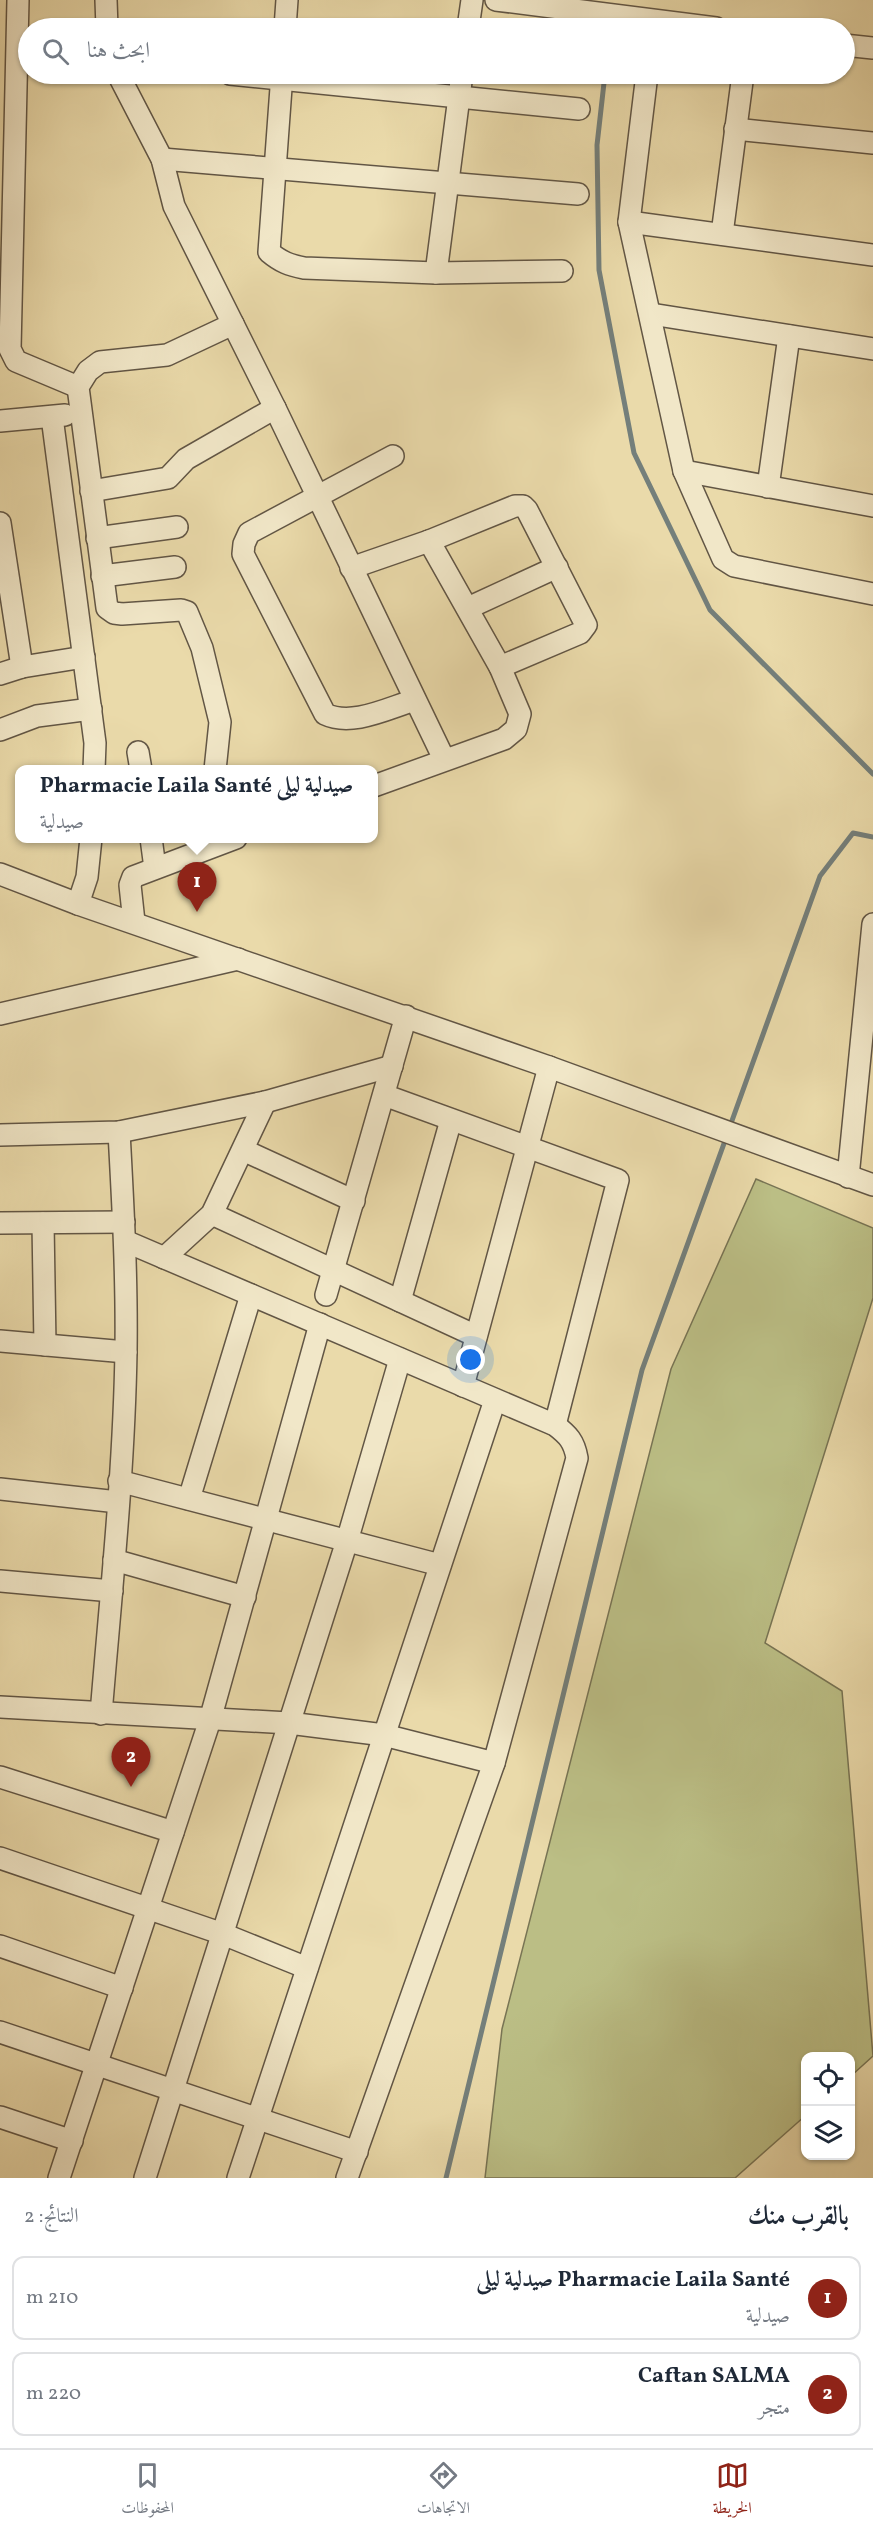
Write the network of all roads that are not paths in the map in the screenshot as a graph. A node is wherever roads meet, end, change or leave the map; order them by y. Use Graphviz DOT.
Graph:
graph roads {
  1 [pos="18,0"];
  2 [pos="106,0"];
  3 [pos="287,0"];
  4 [pos="472,0"];
  5 [pos="496,0"];
  6 [pos="652,16"];
  7 [pos="107,18"];
  8 [pos="286,18"];
  9 [pos="469,18"];
  10 [pos="855,46"];
  11 [pos="873,48"];
  12 [pos="123,84"];
  13 [pos="281,84"];
  14 [pos="349,84"];
  15 [pos="461,84"];
  16 [pos="646,84"];
  17 [pos="742,84"];
  18 [pos="459,97"];
  19 [pos="579,109"];
  20 [pos="735,129"];
  21 [pos="873,143"];
  22 [pos="162,159"];
  23 [pos="275,169"];
  24 [pos="448,183"];
  25 [pos="578,194"];
  26 [pos="629,222"];
  27 [pos="722,234"];
  28 [pos="873,255"];
  29 [pos="562,271"];
  30 [pos="436,273"];
  31 [pos="6,274"];
  32 [pos="651,314"];
  33 [pos="233,324"];
  34 [pos="789,336"];
  35 [pos="873,349"];
  36 [pos="78,387"];
  37 [pos="275,408"];
  38 [pos="80,414"];
  39 [pos="52,417"];
  40 [pos="0,421"];
  41 [pos="393,456"];
  42 [pos="684,471"];
  43 [pos="768,487"];
  44 [pos="91,491"];
  45 [pos="317,495"];
  46 [pos="873,506"];
  47 [pos="0,523"];
  48 [pos="177,527"];
  49 [pos="97,538"];
  50 [pos="429,541"];
  51 [pos="175,567"];
  52 [pos="557,567"];
  53 [pos="351,568"];
  54 [pos="102,576"];
  55 [pos="873,594"];
  56 [pos="468,608"];
  57 [pos="84,657"];
  58 [pos="22,667"];
  59 [pos="500,667"];
  60 [pos="0,674"];
  61 [pos="415,700"];
  62 [pos="91,709"];
  63 [pos="0,730"];
  64 [pos="444,759"];
  65 [pos="94,765"];
  66 [pos="215,765"];
  67 [pos="378,784"];
  68 [pos="90,843"];
  69 [pos="152,843"];
  70 [pos="209,843"];
  71 [pos="155,868"];
  72 [pos="0,874"];
  73 [pos="78,904"];
  74 [pos="134,922"];
  75 [pos="873,924"];
  76 [pos="872,952"];
  77 [pos="239,959"];
  78 [pos="0,1014"];
  79 [pos="406,1016"];
  80 [pos="867,1056"];
  81 [pos="392,1066"];
  82 [pos="549,1067"];
  83 [pos="384,1095"];
  84 [pos="265,1102"];
  85 [pos="451,1120"];
  86 [pos="119,1132"];
  87 [pos="0,1135"];
  88 [pos="527,1147"];
  89 [pos="243,1150"];
  90 [pos="848,1176"];
  91 [pos="873,1185"];
  92 [pos="354,1201"];
  93 [pos="212,1214"];
  94 [pos="0,1223"];
  95 [pos="43,1223"];
  96 [pos="125,1232"];
  97 [pos="164,1258"];
  98 [pos="335,1270"];
  99 [pos="251,1295"];
  100 [pos="326,1295"];
  101 [pos="400,1301"];
  102 [pos="320,1324"];
  103 [pos="476,1336"];
  104 [pos="0,1341"];
  105 [pos="45,1345"];
  106 [pos="126,1353"];
  107 [pos="400,1359"];
  108 [pos="463,1386"];
  109 [pos="495,1400"];
  110 [pos="555,1425"];
  111 [pos="119,1481"];
  112 [pos="0,1489"];
  113 [pos="189,1499"];
  114 [pos="118,1502"];
  115 [pos="266,1519"];
  116 [pos="347,1540"];
  117 [pos="114,1560"];
  118 [pos="440,1565"];
  119 [pos="0,1581"];
  120 [pos="112,1591"];
  121 [pos="245,1597"];
  122 [pos="0,1707"];
  123 [pos="101,1714"];
  124 [pos="210,1720"];
  125 [pos="289,1723"];
  126 [pos="384,1735"];
  127 [pos="494,1763"];
  128 [pos="0,1777"];
  129 [pos="173,1832"];
  130 [pos="0,1858"];
  131 [pos="148,1908"];
  132 [pos="223,1934"];
  133 [pos="0,1946"];
  134 [pos="307,1968"];
  135 [pos="122,1988"];
  136 [pos="0,2031"];
  137 [pos="97,2064"];
  138 [pos="173,2090"];
  139 [pos="0,2117"];
  140 [pos="257,2119"];
  141 [pos="72,2140"];
  142 [pos="357,2152"];
  143 [pos="59,2178"];
  144 [pos="145,2178"];
  145 [pos="238,2178"];
  146 [pos="347,2178"];
  1 -- 31 [label="street"];
  2 -- 7 [label="street"];
  3 -- 8 [label="street"];
  4 -- 9 [label="street"];
  5 -- 6 [label="street"];
  10 -- 11 [label="street"];
  12 -- 22 [label="street"];
  13 -- 23 [label="street"];
  14 -- 18 [label="street"];
  15 -- 18 [label="street"];
  16 -- 26 [label="street"];
  17 -- 20 [label="street"];
  18 -- 19 [label="street"];
  18 -- 24 [label="street"];
  20 -- 21 [label="street"];
  20 -- 27 [label="street"];
  22 -- 23 [label="street"];
  22 -- 33 [label="street"];
  23 -- 24 [label="street"];
  23 -- 30 [label="street"];
  24 -- 25 [label="street"];
  24 -- 30 [label="street"];
  26 -- 27 [label="street"];
  26 -- 32 [label="street"];
  27 -- 28 [label="street"];
  29 -- 30 [label="street"];
  31 -- 36 [label="street"];
  32 -- 34 [label="street"];
  32 -- 42 [label="street"];
  33 -- 36 [label="street"];
  33 -- 37 [label="street"];
  34 -- 35 [label="street"];
  34 -- 43 [label="street"];
  36 -- 38 [label="street"];
  37 -- 44 [label="street"];
  37 -- 45 [label="street"];
  38 -- 39 [label="street"];
  38 -- 44 [label="street"];
  39 -- 40 [label="street"];
  39 -- 57 [label="street"];
  41 -- 45 [label="street"];
  42 -- 43 [label="street"];
  42 -- 55 [label="street"];
  43 -- 46 [label="street"];
  44 -- 49 [label="street"];
  45 -- 53 [label="street"];
  45 -- 61 [label="street"];
  47 -- 58 [label="street"];
  48 -- 49 [label="street"];
  49 -- 54 [label="street"];
  50 -- 52 [label="street"];
  50 -- 53 [label="street"];
  50 -- 56 [label="street"];
  51 -- 54 [label="street"];
  52 -- 56 [label="street"];
  52 -- 59 [label="street"];
  53 -- 61 [label="street"];
  54 -- 66 [label="street"];
  56 -- 59 [label="street"];
  57 -- 58 [label="street"];
  57 -- 62 [label="street"];
  58 -- 60 [label="street"];
  59 -- 64 [label="street"];
  61 -- 64 [label="street"];
  62 -- 63 [label="street"];
  62 -- 65 [label="street"];
  64 -- 67 [label="street"];
  68 -- 73 [label="street"];
  69 -- 71 [label="street"];
  70 -- 71 [label="street"];
  71 -- 74 [label="street"];
  72 -- 73 [label="street"];
  73 -- 74 [label="street"];
  74 -- 77 [label="street"];
  75 -- 76 [label="street"];
  76 -- 80 [label="street"];
  77 -- 78 [label="street"];
  77 -- 79 [label="street"];
  79 -- 81 [label="street"];
  79 -- 82 [label="street"];
  80 -- 90 [label="street"];
  81 -- 83 [label="street"];
  81 -- 84 [label="street"];
  82 -- 88 [label="street"];
  82 -- 90 [label="street"];
  83 -- 85 [label="street"];
  83 -- 92 [label="street"];
  84 -- 86 [label="street"];
  84 -- 89 [label="street"];
  85 -- 88 [label="street"];
  85 -- 101 [label="street"];
  86 -- 87 [label="street"];
  86 -- 96 [label="street"];
  88 -- 103 [label="street"];
  88 -- 110 [label="street"];
  89 -- 92 [label="street"];
  89 -- 93 [label="street"];
  90 -- 91 [label="street"];
  92 -- 98 [label="street"];
  93 -- 97 [label="street"];
  93 -- 98 [label="street"];
  94 -- 95 [label="street"];
  95 -- 96 [label="street"];
  95 -- 105 [label="street"];
  96 -- 97 [label="street"];
  96 -- 106 [label="street"];
  97 -- 99 [label="street"];
  98 -- 100 [label="street"];
  98 -- 101 [label="street"];
  99 -- 102 [label="street"];
  99 -- 113 [label="street"];
  101 -- 103 [label="street"];
  102 -- 107 [label="street"];
  102 -- 115 [label="street"];
  103 -- 108 [label="street"];
  104 -- 105 [label="street"];
  105 -- 106 [label="street"];
  106 -- 111 [label="street"];
  107 -- 108 [label="street"];
  107 -- 116 [label="street"];
  108 -- 109 [label="street"];
  109 -- 110 [label="street"];
  109 -- 118 [label="street"];
  110 -- 127 [label="street"];
  111 -- 113 [label="street"];
  111 -- 114 [label="street"];
  112 -- 114 [label="street"];
  113 -- 115 [label="street"];
  114 -- 117 [label="street"];
  115 -- 116 [label="street"];
  115 -- 121 [label="street"];
  116 -- 118 [label="street"];
  116 -- 125 [label="street"];
  117 -- 120 [label="street"];
  117 -- 121 [label="street"];
  118 -- 126 [label="street"];
  119 -- 120 [label="street"];
  120 -- 123 [label="street"];
  121 -- 124 [label="street"];
  122 -- 123 [label="street"];
  123 -- 124 [label="street"];
  124 -- 125 [label="street"];
  124 -- 129 [label="street"];
  125 -- 126 [label="street"];
  125 -- 132 [label="street"];
  126 -- 127 [label="street"];
  126 -- 134 [label="street"];
  127 -- 142 [label="street"];
  128 -- 129 [label="street"];
  129 -- 131 [label="street"];
  130 -- 131 [label="street"];
  131 -- 132 [label="street"];
  131 -- 135 [label="street"];
  132 -- 134 [label="street"];
  132 -- 138 [label="street"];
  133 -- 135 [label="street"];
  134 -- 140 [label="street"];
  135 -- 137 [label="street"];
  136 -- 137 [label="street"];
  137 -- 138 [label="street"];
  137 -- 141 [label="street"];
  138 -- 140 [label="street"];
  138 -- 144 [label="street"];
  139 -- 141 [label="street"];
  140 -- 142 [label="street"];
  140 -- 145 [label="street"];
  141 -- 143 [label="street"];
  142 -- 146 [label="street"];
}
